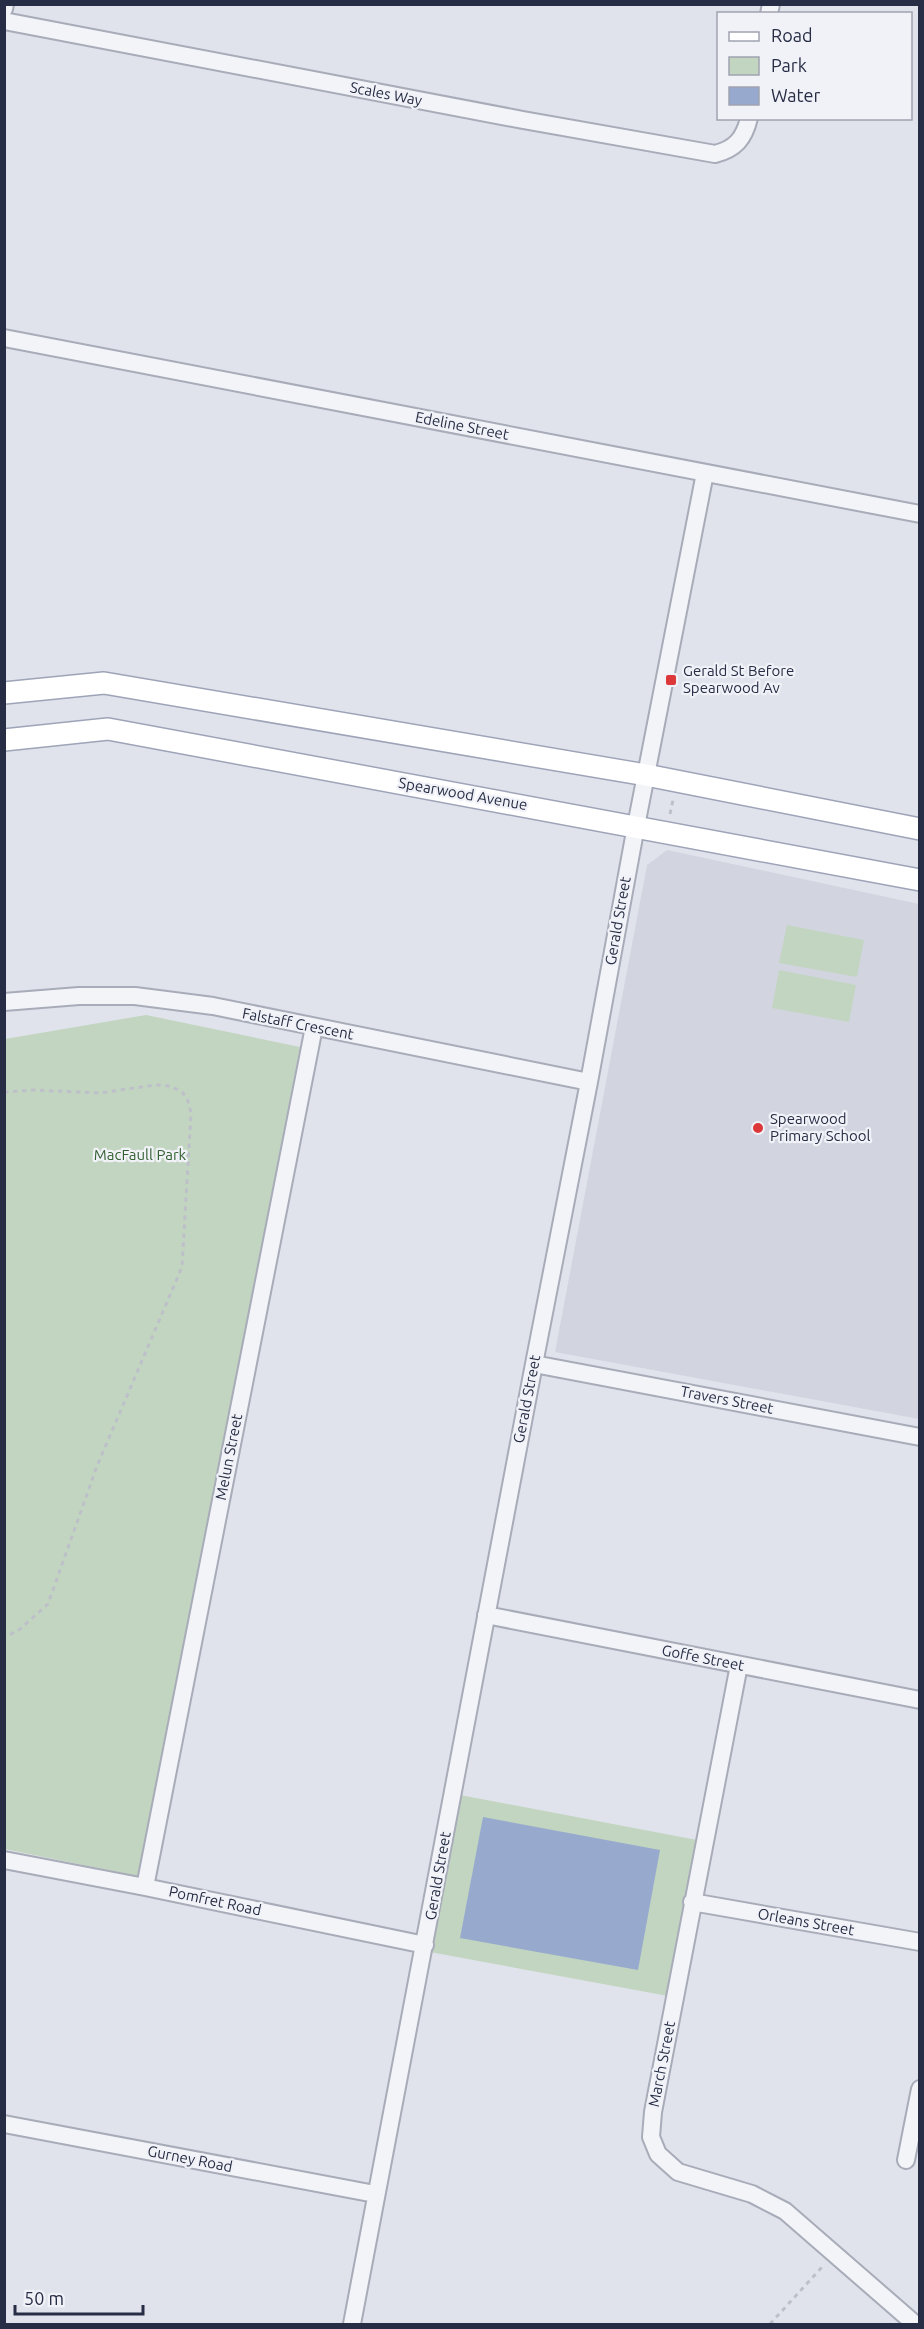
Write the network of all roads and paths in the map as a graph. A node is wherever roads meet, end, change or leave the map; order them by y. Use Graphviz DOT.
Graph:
graph roads {
  1 [pos="4,21"];
  2 [pos="749,120"];
  3 [pos="4,338"];
  4 [pos="705,473"];
  5 [pos="920,514"];
  6 [pos="4,693"];
  7 [pos="4,740"];
  8 [pos="646,775"];
  9 [pos="677,781"];
  10 [pos="636,826"];
  11 [pos="920,829"];
  12 [pos="666,831"];
  13 [pos="920,880"];
  14 [pos="4,1002"];
  15 [pos="314,1027"];
  16 [pos="589,1082"];
  17 [pos="4,1092"];
  18 [pos="534,1364"];
  19 [pos="920,1437"];
  20 [pos="486,1615"];
  21 [pos="4,1638"];
  22 [pos="739,1665"];
  23 [pos="920,1700"];
  24 [pos="4,1860"];
  25 [pos="145,1887"];
  26 [pos="693,1902"];
  27 [pos="920,1942"];
  28 [pos="425,1945"];
  29 [pos="920,2089"];
  30 [pos="4,2124"];
  31 [pos="906,2160"];
  32 [pos="375,2194"];
  33 [pos="834,2254"];
  34 [pos="352,2325"];
  35 [pos="770,2325"];
  36 [pos="915,2325"];
  1 -- 2 [label="street, Scales Way"];
  3 -- 4 [label="street, Edeline Street"];
  4 -- 5 [label="street, Edeline Street"];
  4 -- 8 [label="street, Gerald Street"];
  6 -- 8 [label="main road"];
  7 -- 10 [label="main road, Spearwood Avenue"];
  8 -- 9 [label="main road"];
  8 -- 10 [label="street, Gerald Street"];
  9 -- 11 [label="main road"];
  9 -- 12 [label="path"];
  10 -- 12 [label="main road, Spearwood Avenue"];
  10 -- 16 [label="street, Gerald Street"];
  12 -- 13 [label="main road, Spearwood Avenue"];
  14 -- 15 [label="street, Falstaff Crescent"];
  15 -- 16 [label="street, Falstaff Crescent"];
  15 -- 25 [label="street, Melun Street"];
  16 -- 18 [label="street, Gerald Street"];
  17 -- 21 [label="path"];
  18 -- 19 [label="street, Travers Street"];
  18 -- 20 [label="street, Gerald Street"];
  20 -- 22 [label="street, Goffe Street"];
  20 -- 28 [label="street, Gerald Street"];
  22 -- 23 [label="street, Goffe Street"];
  22 -- 26 [label="street, March Street"];
  24 -- 25 [label="street, Pomfret Road"];
  25 -- 28 [label="street, Pomfret Road"];
  26 -- 27 [label="street, Orleans Street"];
  26 -- 33 [label="street, March Street"];
  28 -- 32 [label="street, Gerald Street"];
  29 -- 31 [label="street"];
  30 -- 32 [label="street, Gurney Road"];
  32 -- 34 [label="street, Gerald Street"];
  33 -- 35 [label="path"];
  33 -- 36 [label="street, March Street"];
}
